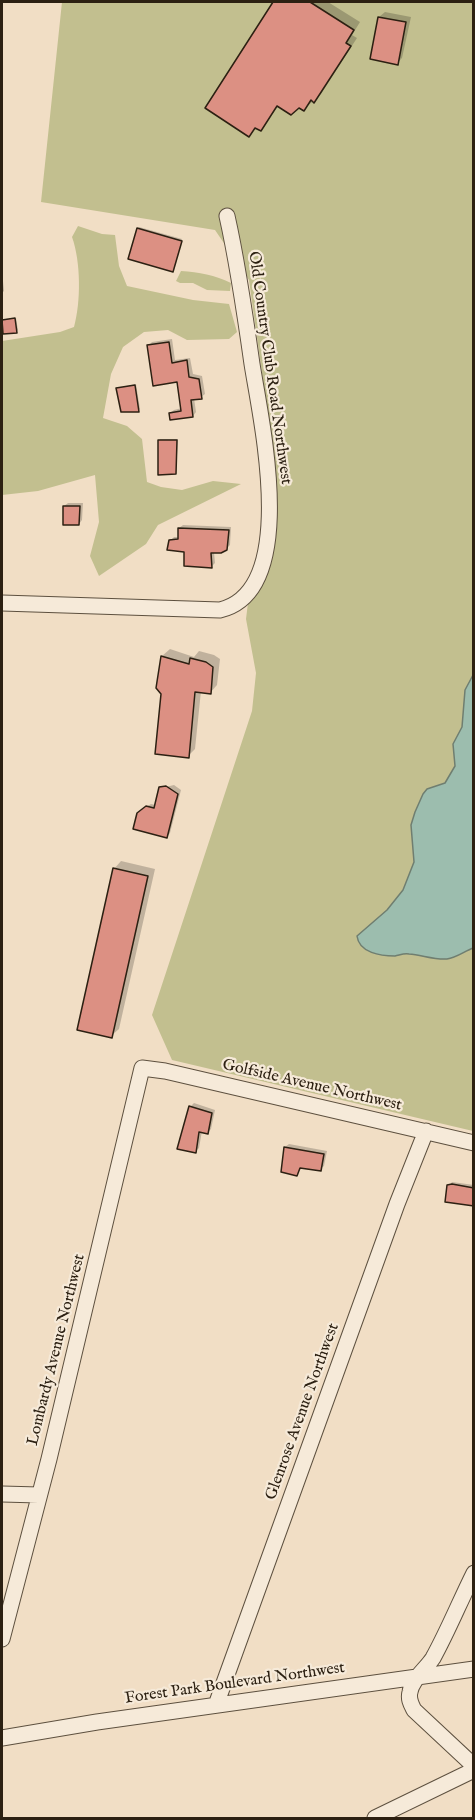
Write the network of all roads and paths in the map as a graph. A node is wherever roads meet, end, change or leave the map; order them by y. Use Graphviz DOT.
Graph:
graph roads {
  1 [pos="227,216"];
  2 [pos="2,603"];
  3 [pos="142,1068"];
  4 [pos="426,1131"];
  5 [pos="474,1143"];
  6 [pos="2,1494"];
  7 [pos="39,1495"];
  8 [pos="474,1573"];
  9 [pos="2,1639"];
  10 [pos="474,1669"];
  11 [pos="419,1677"];
  12 [pos="216,1705"];
  13 [pos="2,1738"];
  14 [pos="474,1768"];
  15 [pos="375,1818"];
  1 -- 2 [label="street, Old Country Club Road Northwest"];
  3 -- 4 [label="street, Golfside Avenue Northwest"];
  3 -- 7 [label="street, Lombardy Avenue Northwest"];
  4 -- 5 [label="street, Golfside Avenue Northwest"];
  4 -- 12 [label="street, Glenrose Avenue Northwest"];
  6 -- 7 [label="street"];
  7 -- 9 [label="street, Lombardy Avenue Northwest"];
  8 -- 11 [label="street"];
  10 -- 11 [label="street, Forest Park Boulevard Northwest"];
  11 -- 12 [label="street, Forest Park Boulevard Northwest"];
  11 -- 14 [label="street"];
  12 -- 13 [label="street, Forest Park Boulevard Northwest"];
  14 -- 15 [label="street"];
}
